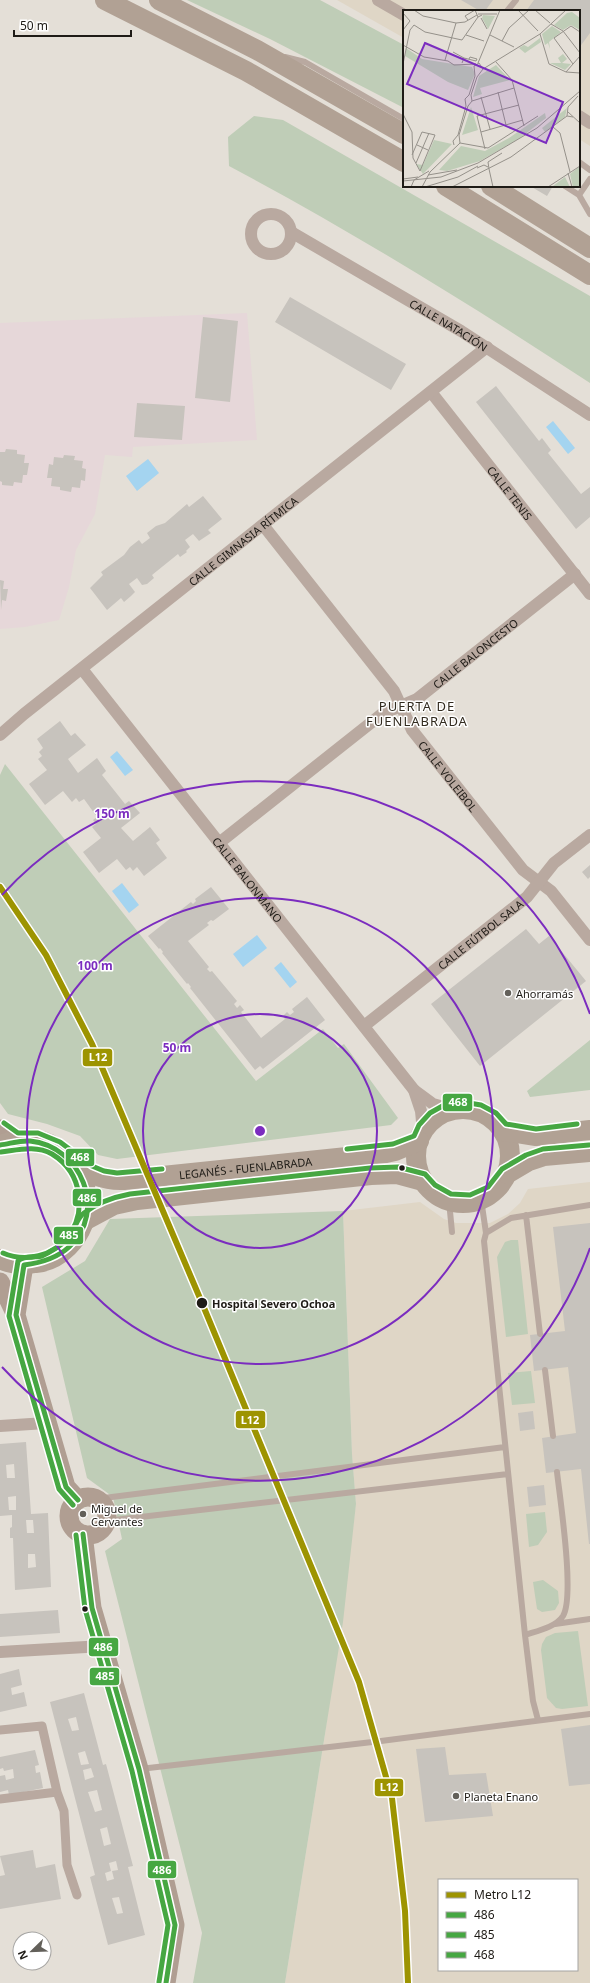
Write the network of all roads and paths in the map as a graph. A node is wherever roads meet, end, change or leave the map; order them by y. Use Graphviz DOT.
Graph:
graph roads {
  1 [pos="105,0"];
  2 [pos="159,0"];
  3 [pos="378,0"];
  4 [pos="516,0"];
  5 [pos="509,10"];
  6 [pos="403,14"];
  7 [pos="257,50"];
  8 [pos="580,117"];
  9 [pos="403,118"];
  10 [pos="590,123"];
  11 [pos="403,133"];
  12 [pos="403,161"];
  13 [pos="580,163"];
  14 [pos="590,170"];
  15 [pos="590,179"];
  16 [pos="448,187"];
  17 [pos="493,187"];
  18 [pos="566,187"];
  19 [pos="579,195"];
  20 [pos="590,214"];
  21 [pos="291,236"];
  22 [pos="590,248"];
  23 [pos="590,275"];
  24 [pos="487,347"];
  25 [pos="431,392"];
  26 [pos="590,415"];
  27 [pos="263,525"];
  28 [pos="575,574"];
  29 [pos="590,594"];
  30 [pos="82,669"];
  31 [pos="400,707"];
  32 [pos="0,735"];
  33 [pos="590,835"];
  34 [pos="219,843"];
  35 [pos="538,883"];
  36 [pos="590,940"];
  37 [pos="364,1026"];
  38 [pos="414,1090"];
  39 [pos="454,1110"];
  40 [pos="503,1130"];
  41 [pos="590,1130"];
  42 [pos="421,1136"];
  43 [pos="5,1138"];
  44 [pos="590,1152"];
  45 [pos="74,1162"];
  46 [pos="507,1174"];
  47 [pos="423,1181"];
  48 [pos="482,1199"];
  49 [pos="449,1201"];
  50 [pos="590,1205"];
  51 [pos="526,1215"];
  52 [pos="86,1220"];
  53 [pos="452,1232"];
  54 [pos="486,1233"];
  55 [pos="0,1259"];
  56 [pos="24,1265"];
  57 [pos="0,1282"];
  58 [pos="16,1315"];
  59 [pos="540,1334"];
  60 [pos="545,1370"];
  61 [pos="46,1423"];
  62 [pos="0,1426"];
  63 [pos="553,1436"];
  64 [pos="505,1447"];
  65 [pos="557,1472"];
  66 [pos="508,1474"];
  67 [pos="87,1499"];
  68 [pos="106,1521"];
  69 [pos="82,1534"];
  70 [pos="590,1619"];
  71 [pos="551,1625"];
  72 [pos="525,1636"];
  73 [pos="103,1646"];
  74 [pos="0,1652"];
  75 [pos="590,1714"];
  76 [pos="538,1720"];
  77 [pos="0,1730"];
  78 [pos="139,1769"];
  79 [pos="57,1792"];
  80 [pos="0,1799"];
  81 [pos="77,1895"];
  82 [pos="166,1983"];
  1 -- 12 [label="highway"];
  2 -- 7 [label="highway"];
  3 -- 6 [label="street"];
  4 -- 5 [label="lane"];
  7 -- 9 [label="lane"];
  7 -- 11 [label="highway"];
  8 -- 10 [label="street"];
  13 -- 14 [label="lane"];
  15 -- 19 [label="lane"];
  16 -- 23 [label="highway"];
  17 -- 22 [label="highway"];
  18 -- 19 [label="lane"];
  19 -- 20 [label="lane"];
  21 -- 24 [label="street, CALLE NATACIÓN"];
  24 -- 25 [label="street, CALLE GIMNASIA RÍTMICA"];
  24 -- 26 [label="street, CALLE NATACIÓN"];
  25 -- 27 [label="street, CALLE GIMNASIA RÍTMICA"];
  25 -- 28 [label="street, CALLE TENIS"];
  27 -- 30 [label="street, CALLE GIMNASIA RÍTMICA"];
  27 -- 31 [label="street, CALLE VOLEIBOL"];
  28 -- 29 [label="street, CALLE TENIS"];
  28 -- 31 [label="street, CALLE BALONCESTO"];
  30 -- 32 [label="street, CALLE GIMNASIA RÍTMICA"];
  30 -- 34 [label="street, CALLE BALONMANO"];
  31 -- 34 [label="street, CALLE BALONCESTO"];
  31 -- 35 [label="street, CALLE VOLEIBOL"];
  33 -- 35 [label="street, CALLE FÚTBOL SALA"];
  34 -- 37 [label="street, CALLE BALONMANO"];
  35 -- 36 [label="street, CALLE VOLEIBOL"];
  35 -- 37 [label="street, CALLE FÚTBOL SALA"];
  37 -- 38 [label="street, CALLE BALONMANO"];
  38 -- 39 [label="street, CALLE BALONMANO"];
  38 -- 42 [label="street, CALLE BALONMANO"];
  39 -- 40 [label="highway, LEGANÉS - FUENLABRADA"];
  39 -- 42 [label="highway, LEGANÉS - FUENLABRADA"];
  40 -- 41 [label="highway"];
  40 -- 46 [label="highway, LEGANÉS - FUENLABRADA"];
  42 -- 45 [label="highway, LEGANÉS - FUENLABRADA"];
  42 -- 47 [label="highway, LEGANÉS - FUENLABRADA"];
  43 -- 45 [label="highway, LEGANÉS - FUENLABRADA"];
  44 -- 46 [label="highway, LEGANÉS - FUENLABRADA"];
  45 -- 52 [label="highway"];
  46 -- 48 [label="highway, LEGANÉS - FUENLABRADA"];
  47 -- 49 [label="highway, LEGANÉS - FUENLABRADA"];
  47 -- 52 [label="highway, LEGANÉS - FUENLABRADA"];
  48 -- 49 [label="highway"];
  48 -- 54 [label="lane"];
  49 -- 53 [label="lane"];
  50 -- 51 [label="lane"];
  51 -- 54 [label="lane"];
  51 -- 59 [label="lane"];
  52 -- 56 [label="highway"];
  54 -- 64 [label="lane"];
  55 -- 56 [label="highway"];
  56 -- 58 [label="main road"];
  57 -- 58 [label="main road"];
  58 -- 61 [label="main road"];
  60 -- 63 [label="lane"];
  61 -- 62 [label="street"];
  61 -- 67 [label="main road"];
  64 -- 66 [label="lane"];
  64 -- 67 [label="lane"];
  65 -- 71 [label="lane"];
  66 -- 68 [label="lane"];
  66 -- 72 [label="lane"];
  67 -- 68 [label="main road"];
  67 -- 69 [label="main road"];
  68 -- 69 [label="main road"];
  69 -- 73 [label="main road"];
  70 -- 71 [label="lane"];
  71 -- 72 [label="lane"];
  72 -- 76 [label="lane"];
  73 -- 74 [label="street"];
  73 -- 78 [label="main road"];
  75 -- 76 [label="lane"];
  76 -- 78 [label="lane"];
  77 -- 79 [label="street"];
  78 -- 82 [label="main road"];
  79 -- 80 [label="street"];
  79 -- 81 [label="street"];
}
